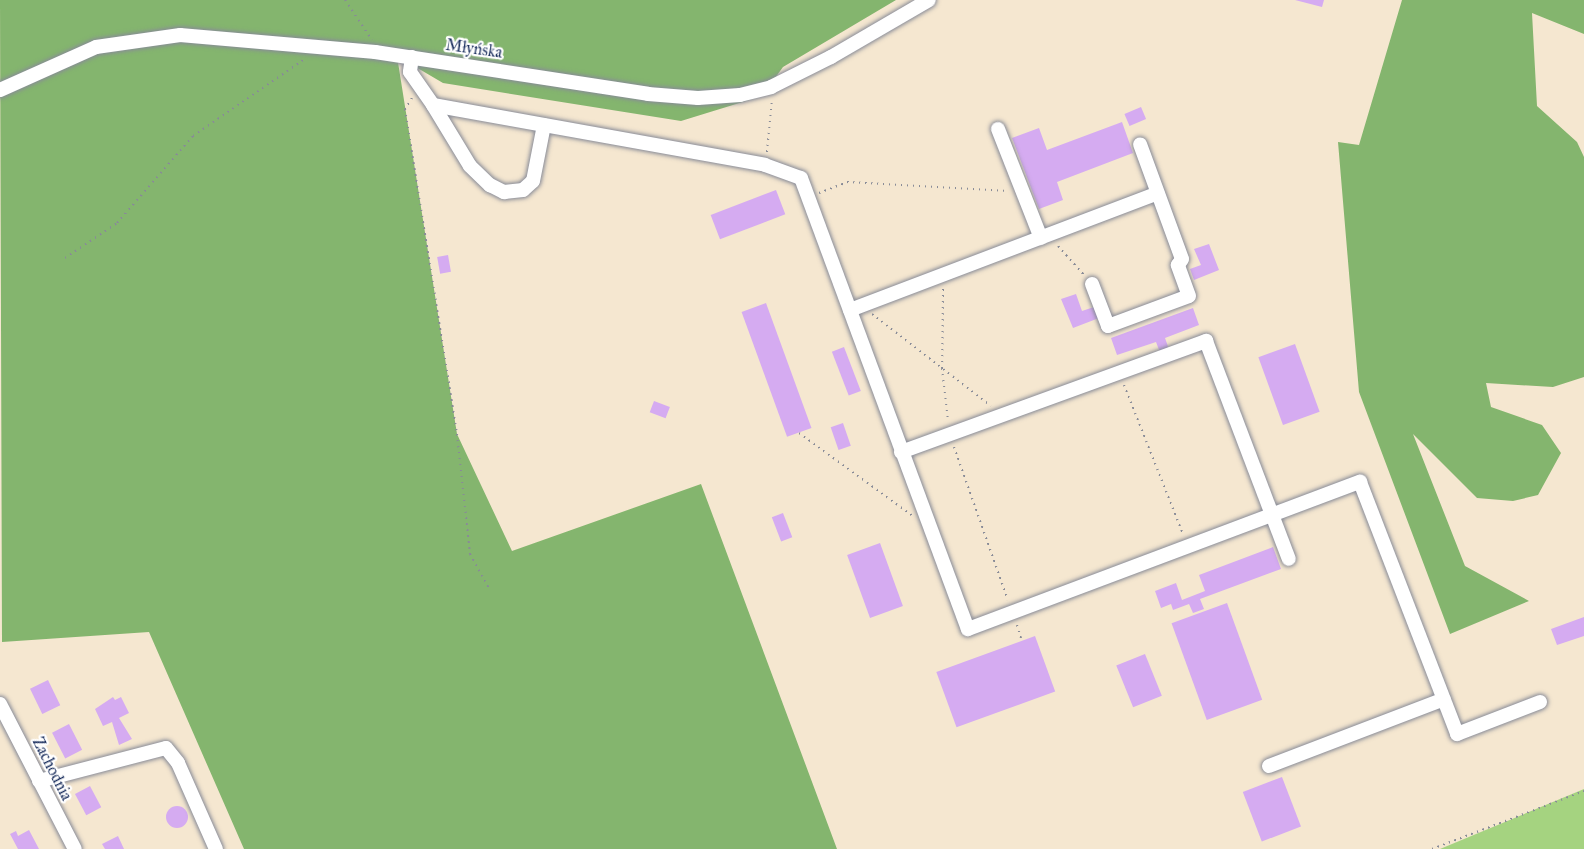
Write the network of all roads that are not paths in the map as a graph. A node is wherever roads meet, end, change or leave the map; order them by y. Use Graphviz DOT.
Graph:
graph roads {
  1 [pos="929,0"];
  2 [pos="412,57"];
  3 [pos="0,90"];
  4 [pos="433,105"];
  5 [pos="544,125"];
  6 [pos="998,129"];
  7 [pos="1140,144"];
  8 [pos="1158,194"];
  9 [pos="1044,236"];
  10 [pos="1092,284"];
  11 [pos="855,308"];
  12 [pos="901,452"];
  13 [pos="1272,515"];
  14 [pos="1289,559"];
  15 [pos="1444,699"];
  16 [pos="1540,702"];
  17 [pos="0,704"];
  18 [pos="1269,766"];
  19 [pos="39,781"];
  20 [pos="75,849"];
  21 [pos="216,849"];
  1 -- 2 [label="street, Młyńska"];
  2 -- 3 [label="street, Młyńska"];
  2 -- 4 [label="street"];
  4 -- 5 [label="street"];
  4 -- 5 [label="street"];
  5 -- 11 [label="street"];
  6 -- 9 [label="street"];
  7 -- 8 [label="street"];
  8 -- 9 [label="street"];
  8 -- 10 [label="street"];
  9 -- 11 [label="street"];
  11 -- 12 [label="street"];
  12 -- 13 [label="street"];
  12 -- 13 [label="street"];
  13 -- 14 [label="street"];
  13 -- 15 [label="street"];
  15 -- 16 [label="street"];
  15 -- 18 [label="street"];
  17 -- 19 [label="street, Zachodnia"];
  19 -- 20 [label="street, Zachodnia"];
  19 -- 21 [label="street"];
}
